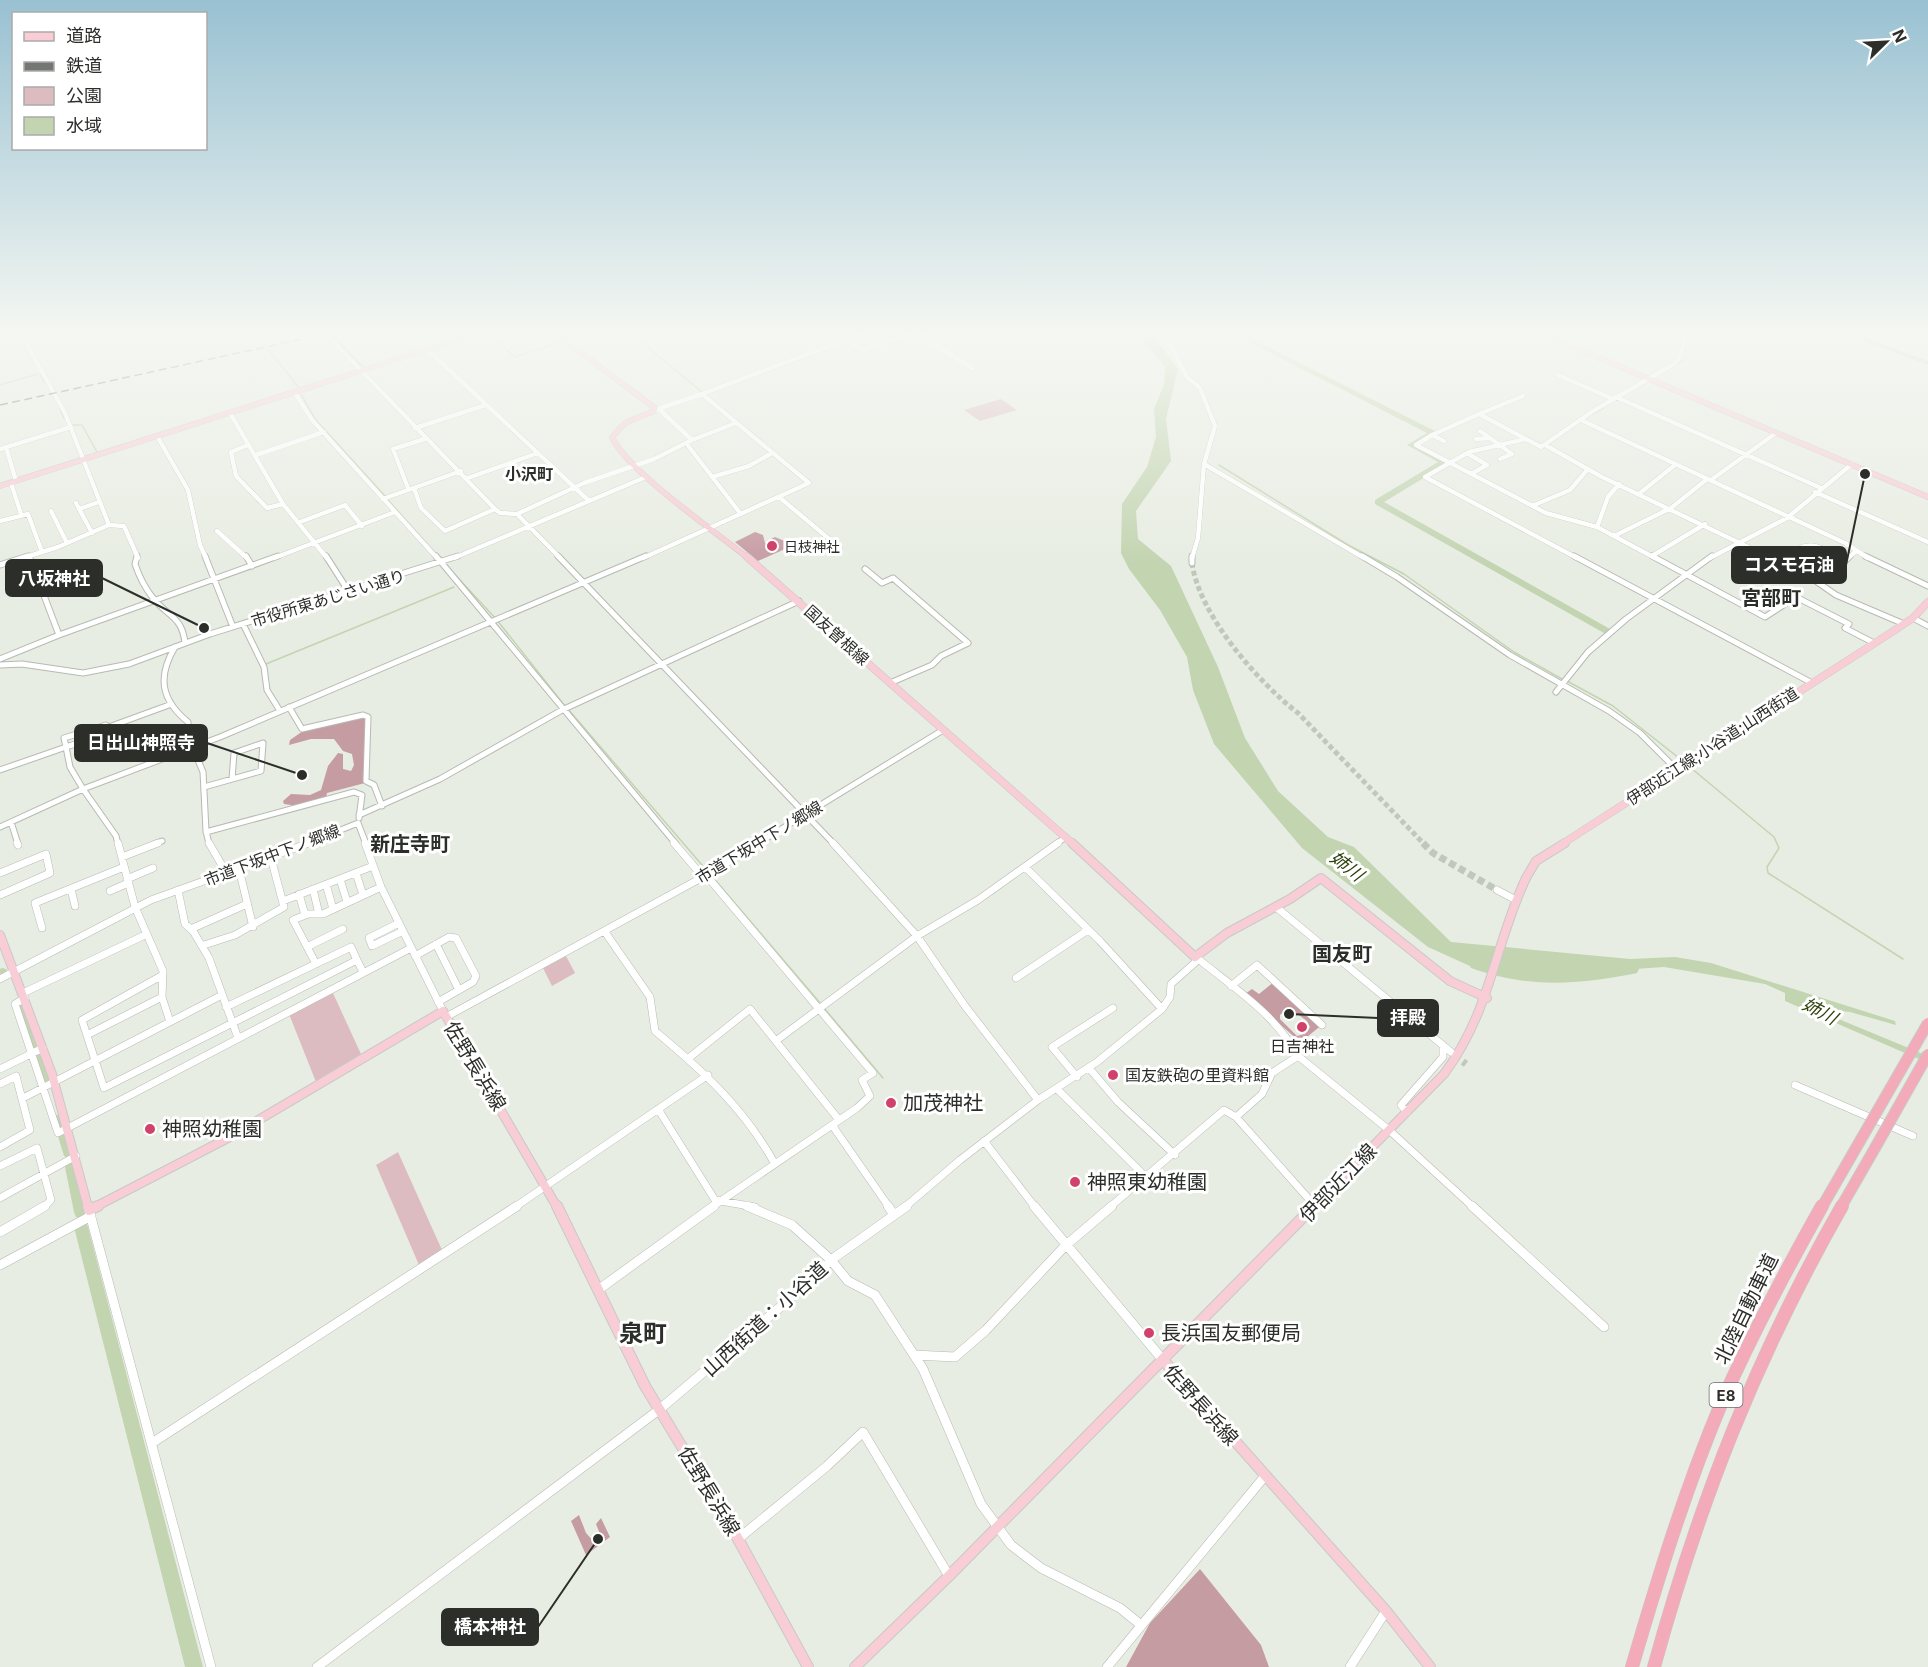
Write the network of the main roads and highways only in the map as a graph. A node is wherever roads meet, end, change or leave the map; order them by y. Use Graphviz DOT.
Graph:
graph roads {
  1 [pos="240,410"];
  2 [pos="657,410"];
  3 [pos="1721,410"];
  4 [pos="0,486"];
  5 [pos="1928,497"];
  6 [pos="1928,602"];
  7 [pos="0,935"];
  8 [pos="1488,994"];
  9 [pos="1928,1023"];
  10 [pos="1928,1054"];
  11 [pos="1163,1360"];
  12 [pos="808,1667"];
  13 [pos="855,1667"];
  14 [pos="1430,1667"];
  15 [pos="1632,1667"];
  16 [pos="1654,1667"];
  1 -- 4 [label="main road"];
  2 -- 8 [label="main road, 国友曽根線"];
  3 -- 5 [label="main road"];
  6 -- 8 [label="main road, 伊部近江線;小谷道;山西街道"];
  7 -- 12 [label="main road, 佐野長浜線"];
  8 -- 11 [label="main road, 伊部近江線"];
  9 -- 15 [label="highway, 北陸自動車道 / E8, bridge"];
  10 -- 16 [label="highway, 北陸自動車道 / E8, bridge"];
  11 -- 13 [label="main road, 佐野長浜線"];
  11 -- 14 [label="main road, 佐野長浜線"];
}
